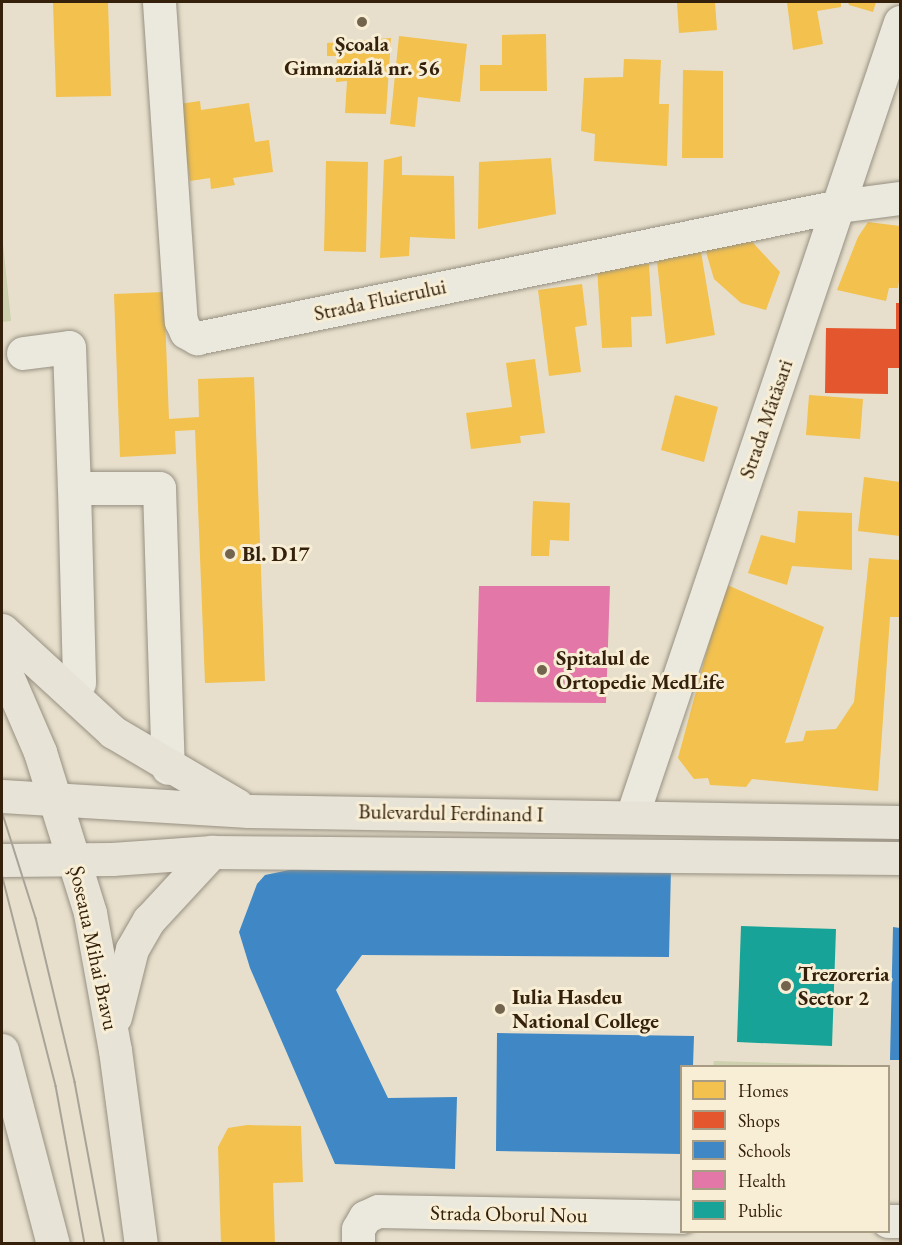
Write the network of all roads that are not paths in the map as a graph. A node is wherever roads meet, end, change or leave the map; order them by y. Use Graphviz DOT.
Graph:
graph roads {
  1 [pos="159,2"];
  2 [pos="900,22"];
  3 [pos="900,198"];
  4 [pos="839,206"];
  5 [pos="23,352"];
  6 [pos="74,488"];
  7 [pos="2,630"];
  8 [pos="2,664"];
  9 [pos="79,683"];
  10 [pos="168,768"];
  11 [pos="2,796"];
  12 [pos="55,797"];
  13 [pos="249,811"];
  14 [pos="632,816"];
  15 [pos="900,822"];
  16 [pos="212,852"];
  17 [pos="330,854"];
  18 [pos="900,858"];
  19 [pos="2,860"];
  20 [pos="76,860"];
  21 [pos="2,1050"];
  22 [pos="115,1050"];
  23 [pos="680,1217"];
  24 [pos="53,1244"];
  25 [pos="141,1244"];
  26 [pos="358,1244"];
  1 -- 4 [label="street, Strada Fluierului"];
  2 -- 4 [label="street, Strada Mătăsari"];
  3 -- 4 [label="street, Strada Fluierului"];
  4 -- 14 [label="street, Strada Mătăsari"];
  5 -- 6 [label="street"];
  6 -- 9 [label="street"];
  6 -- 10 [label="street"];
  7 -- 10 [label="main road"];
  8 -- 12 [label="main road, Șoseaua Mihai Bravu"];
  10 -- 13 [label="main road"];
  11 -- 12 [label="main road, Bulevardul Ferdinand I"];
  12 -- 13 [label="main road, Bulevardul Ferdinand I"];
  12 -- 20 [label="main road, Șoseaua Mihai Bravu"];
  13 -- 14 [label="main road, Bulevardul Ferdinand I"];
  13 -- 17 [label="main road"];
  14 -- 15 [label="main road, Bulevardul Ferdinand I"];
  16 -- 17 [label="main road, Bulevardul Ferdinand I"];
  16 -- 20 [label="main road, Bulevardul Ferdinand I"];
  16 -- 22 [label="main road"];
  17 -- 18 [label="main road, Bulevardul Ferdinand I"];
  19 -- 20 [label="main road, Bulevardul Ferdinand I"];
  20 -- 22 [label="main road, Șoseaua Mihai Bravu"];
  21 -- 24 [label="main road"];
  22 -- 25 [label="main road, Șoseaua Mihai Bravu"];
  23 -- 26 [label="street, Strada Oborul Nou"];
}
